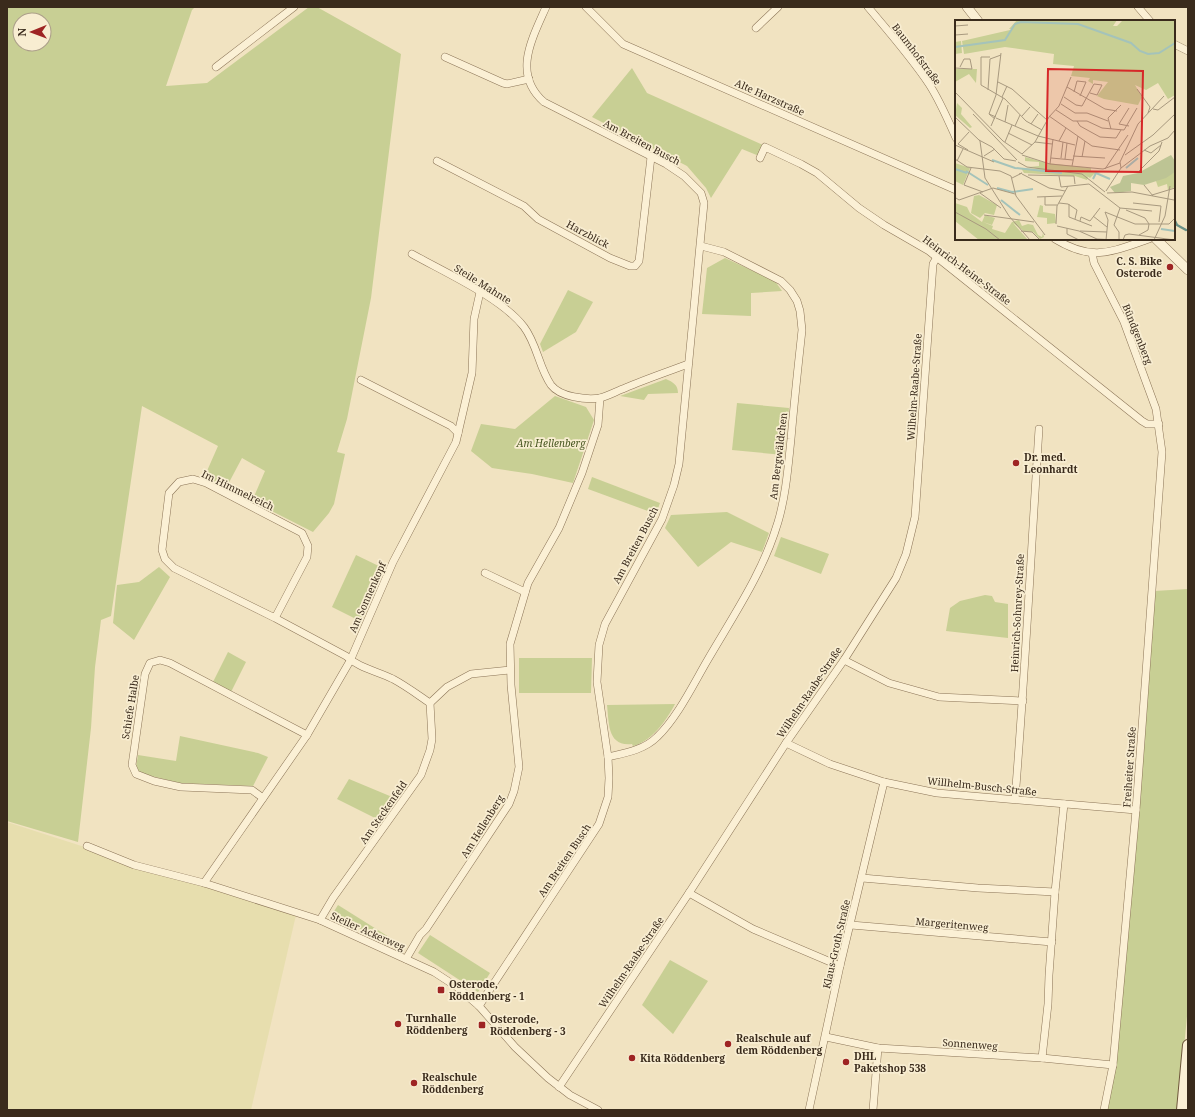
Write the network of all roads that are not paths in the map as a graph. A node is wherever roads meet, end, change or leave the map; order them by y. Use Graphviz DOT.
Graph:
graph roads {
  1 [pos="294,7"];
  2 [pos="546,7"];
  3 [pos="586,7"];
  4 [pos="778,7"];
  5 [pos="868,7"];
  6 [pos="967,7"];
  7 [pos="1138,7"];
  8 [pos="977,20"];
  9 [pos="1149,20"];
  10 [pos="756,28"];
  11 [pos="1175,44"];
  12 [pos="1188,51"];
  13 [pos="445,57"];
  14 [pos="216,67"];
  15 [pos="529,79"];
  16 [pos="955,136"];
  17 [pos="651,157"];
  18 [pos="760,158"];
  19 [pos="437,161"];
  20 [pos="955,190"];
  21 [pos="1057,240"];
  22 [pos="1146,240"];
  23 [pos="1157,240"];
  24 [pos="701,246"];
  25 [pos="1092,253"];
  26 [pos="412,254"];
  27 [pos="937,257"];
  28 [pos="1188,270"];
  29 [pos="480,292"];
  30 [pos="688,364"];
  31 [pos="361,380"];
  32 [pos="600,398"];
  33 [pos="1159,424"];
  34 [pos="1039,429"];
  35 [pos="458,433"];
  36 [pos="485,573"];
  37 [pos="525,592"];
  38 [pos="275,618"];
  39 [pos="844,660"];
  40 [pos="350,661"];
  41 [pos="510,670"];
  42 [pos="1023,701"];
  43 [pos="430,703"];
  44 [pos="307,735"];
  45 [pos="786,743"];
  46 [pos="608,757"];
  47 [pos="884,782"];
  48 [pos="263,798"];
  49 [pos="1015,799"];
  50 [pos="1064,804"];
  51 [pos="1136,810"];
  52 [pos="87,846"];
  53 [pos="862,878"];
  54 [pos="204,883"];
  55 [pos="1055,892"];
  56 [pos="689,893"];
  57 [pos="320,920"];
  58 [pos="851,925"];
  59 [pos="1052,942"];
  60 [pos="406,959"];
  61 [pos="840,966"];
  62 [pos="479,1006"];
  63 [pos="826,1037"];
  64 [pos="1188,1045"];
  65 [pos="878,1048"];
  66 [pos="1042,1058"];
  67 [pos="1113,1065"];
  68 [pos="559,1087"];
  69 [pos="598,1110"];
  70 [pos="809,1110"];
  71 [pos="873,1110"];
  72 [pos="1104,1110"];
  73 [pos="1182,1110"];
  1 -- 14 [label="street"];
  2 -- 15 [label="street, Am Breiten Busch"];
  3 -- 20 [label="street, Alte Harzstraße"];
  4 -- 10 [label="street"];
  5 -- 16 [label="street, Baumhofstraße"];
  6 -- 8 [label="street"];
  7 -- 9 [label="street"];
  11 -- 12 [label="street"];
  13 -- 15 [label="street"];
  15 -- 17 [label="street, Am Breiten Busch"];
  17 -- 19 [label="street, Harzblick"];
  17 -- 24 [label="street, Am Breiten Busch"];
  18 -- 27 [label="street, Heinrich-Heine-Straße"];
  21 -- 25 [label="street"];
  22 -- 25 [label="street"];
  23 -- 28 [label="street"];
  24 -- 30 [label="street, Am Breiten Busch"];
  24 -- 46 [label="street, Am Bergwäldchen"];
  25 -- 33 [label="street, Bündgenberg"];
  26 -- 29 [label="street, Steile Mahnte"];
  27 -- 33 [label="street, Heinrich-Heine-Straße"];
  27 -- 39 [label="street, Wilhelm-Raabe-Straße"];
  29 -- 32 [label="street, Steile Mahnte"];
  29 -- 35 [label="street, Am Sonnenkopf"];
  30 -- 32 [label="street, Steile Mahnte"];
  30 -- 46 [label="street, Am Breiten Busch"];
  31 -- 35 [label="street"];
  32 -- 37 [label="street, Am Hellenberg"];
  33 -- 51 [label="street, Freiheiter Straße"];
  34 -- 42 [label="street, Heinrich-Sohnrey-Straße"];
  35 -- 40 [label="street, Am Sonnenkopf"];
  36 -- 37 [label="street"];
  37 -- 41 [label="street, Am Hellenberg"];
  38 -- 38 [label="street, Im Himmelreich"];
  38 -- 40 [label="street, Im Himmelreich"];
  39 -- 42 [label="street"];
  39 -- 45 [label="street, Wilhelm-Raabe-Straße"];
  40 -- 43 [label="street"];
  40 -- 44 [label="street, Am Sonnenkopf"];
  41 -- 43 [label="street"];
  41 -- 60 [label="street, Am Hellenberg"];
  42 -- 49 [label="street, Heinrich-Sohnrey-Straße"];
  43 -- 57 [label="street, Am Steckenfeld"];
  44 -- 48 [label="street, Am Sonnenkopf"];
  44 -- 48 [label="street, Schiefe Halbe"];
  45 -- 47 [label="street, Willhelm-Busch-Straße"];
  45 -- 56 [label="street, Wilhelm-Raabe-Straße"];
  46 -- 62 [label="street, Am Breiten Busch"];
  47 -- 49 [label="street, Willhelm-Busch-Straße"];
  47 -- 53 [label="street, Klaus-Groth-Straße"];
  48 -- 54 [label="street, Am Sonnenkopf"];
  49 -- 50 [label="street, Willhelm-Busch-Straße"];
  50 -- 51 [label="street, Willhelm-Busch-Straße"];
  50 -- 55 [label="street"];
  51 -- 67 [label="street, Freiheiter Straße"];
  52 -- 54 [label="street, Steiler Ackerweg"];
  53 -- 55 [label="street"];
  53 -- 58 [label="street, Klaus-Groth-Straße"];
  54 -- 57 [label="street, Steiler Ackerweg"];
  55 -- 59 [label="street"];
  56 -- 61 [label="street"];
  56 -- 68 [label="street, Wilhelm-Raabe-Straße"];
  57 -- 60 [label="street, Steiler Ackerweg"];
  58 -- 59 [label="street, Margeritenweg"];
  58 -- 61 [label="street, Klaus-Groth-Straße"];
  59 -- 66 [label="street"];
  60 -- 62 [label="street, Steiler Ackerweg"];
  61 -- 63 [label="street, Klaus-Groth-Straße"];
  62 -- 68 [label="street, Steiler Ackerweg"];
  63 -- 65 [label="street, Sonnenweg"];
  63 -- 70 [label="street, Klaus-Groth-Straße"];
  64 -- 73 [label="main road"];
  65 -- 66 [label="street, Sonnenweg"];
  65 -- 71 [label="street"];
  66 -- 67 [label="street, Sonnenweg"];
  67 -- 72 [label="street, Freiheiter Straße"];
  68 -- 69 [label="street, Steiler Ackerweg"];
}
